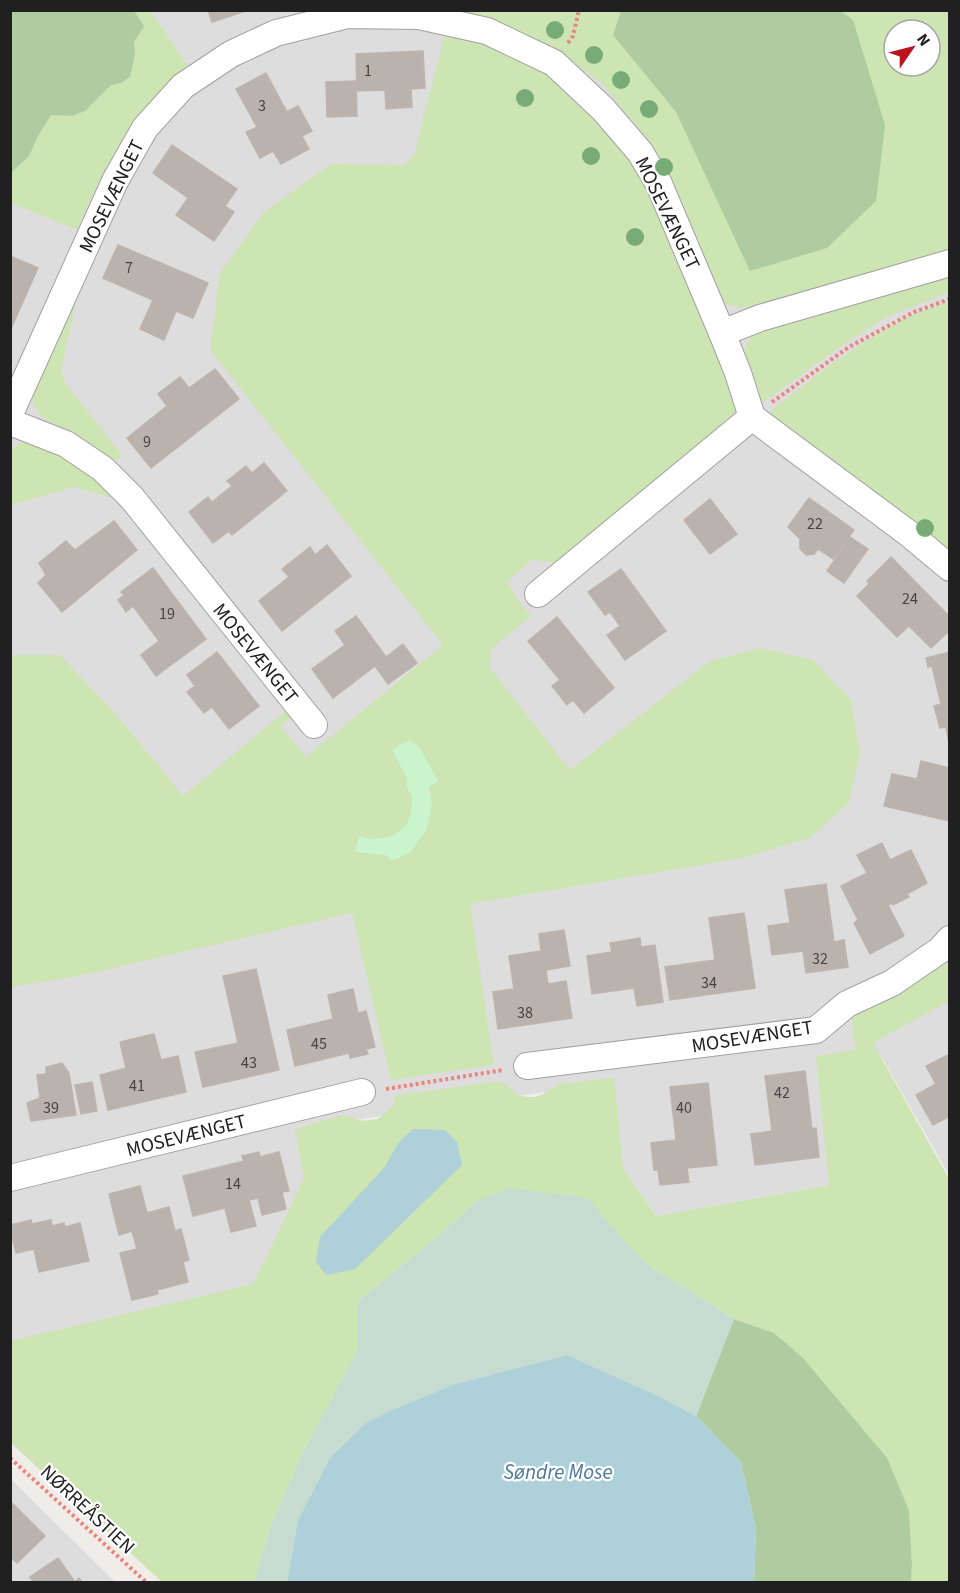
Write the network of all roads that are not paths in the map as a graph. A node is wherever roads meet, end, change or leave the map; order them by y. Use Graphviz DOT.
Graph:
graph roads {
  1 [pos="950,263"];
  2 [pos="722,333"];
  3 [pos="10,414"];
  4 [pos="752,417"];
  5 [pos="10,422"];
  6 [pos="950,567"];
  7 [pos="538,594"];
  8 [pos="314,725"];
  9 [pos="950,939"];
  10 [pos="527,1066"];
  11 [pos="362,1092"];
  12 [pos="10,1178"];
  1 -- 2 [label="street"];
  2 -- 3 [label="street, MOSEVÆNGET"];
  2 -- 4 [label="street, MOSEVÆNGET"];
  4 -- 6 [label="street"];
  4 -- 7 [label="street"];
  5 -- 8 [label="street, MOSEVÆNGET"];
  9 -- 10 [label="street, MOSEVÆNGET"];
  11 -- 12 [label="street, MOSEVÆNGET"];
}
